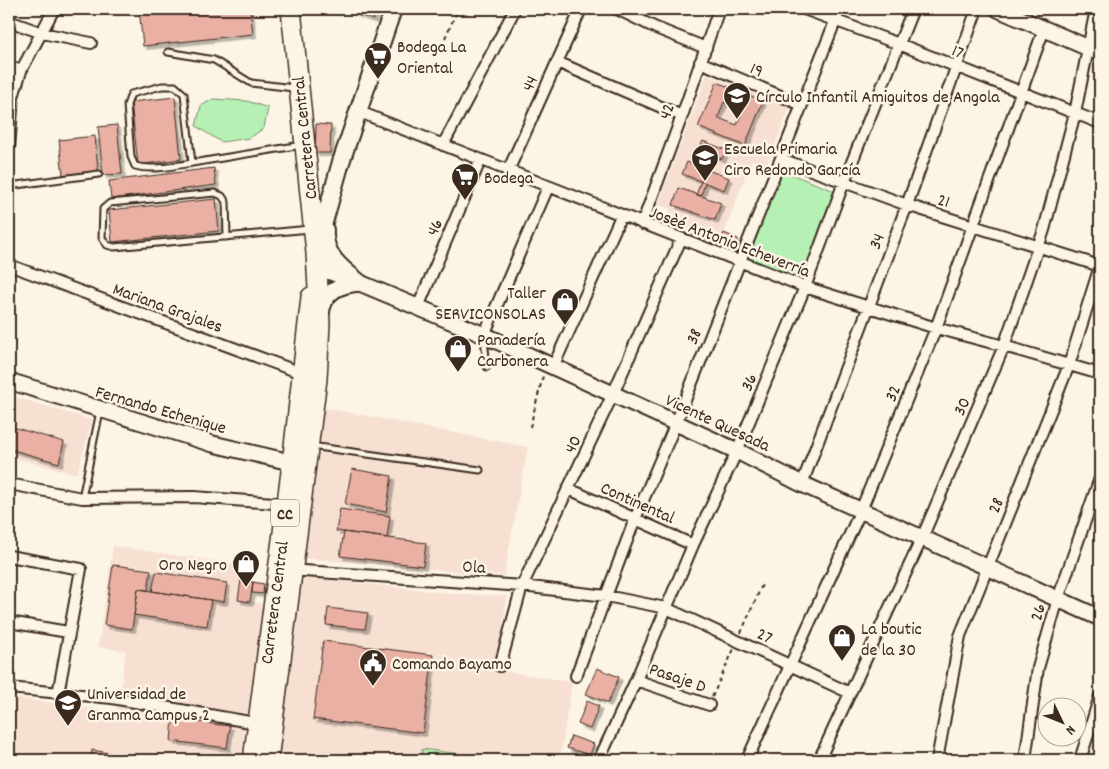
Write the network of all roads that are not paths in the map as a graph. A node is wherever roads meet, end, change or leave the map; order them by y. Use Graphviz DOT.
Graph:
graph roads {
  1 [pos="54,9"];
  2 [pos="291,9"];
  3 [pos="393,9"];
  4 [pos="514,9"];
  5 [pos="581,9"];
  6 [pos="617,9"];
  7 [pos="719,9"];
  8 [pos="804,9"];
  9 [pos="840,9"];
  10 [pos="913,9"];
  11 [pos="977,9"];
  12 [pos="998,9"];
  13 [pos="1096,9"];
  14 [pos="9,21"];
  15 [pos="836,21"];
  16 [pos="1044,29"];
  17 [pos="42,33"];
  18 [pos="91,43"];
  19 [pos="899,44"];
  20 [pos="706,48"];
  21 [pos="1094,50"];
  22 [pos="168,52"];
  23 [pos="557,62"];
  24 [pos="700,62"];
  25 [pos="9,66"];
  26 [pos="956,68"];
  27 [pos="21,71"];
  28 [pos="300,89"];
  29 [pos="1020,92"];
  30 [pos="802,105"];
  31 [pos="357,111"];
  32 [pos="1075,113"];
  33 [pos="682,116"];
  34 [pos="1100,123"];
  35 [pos="305,144"];
  36 [pos="443,145"];
  37 [pos="9,148"];
  38 [pos="781,159"];
  39 [pos="480,160"];
  40 [pos="341,162"];
  41 [pos="192,164"];
  42 [pos="508,171"];
  43 [pos="99,174"];
  44 [pos="844,182"];
  45 [pos="9,186"];
  46 [pos="548,186"];
  47 [pos="310,191"];
  48 [pos="333,192"];
  49 [pos="906,205"];
  50 [pos="327,213"];
  51 [pos="621,216"];
  52 [pos="642,224"];
  53 [pos="972,225"];
  54 [pos="314,229"];
  55 [pos="227,237"];
  56 [pos="681,239"];
  57 [pos="1038,247"];
  58 [pos="316,260"];
  59 [pos="739,262"];
  60 [pos="9,265"];
  61 [pos="1100,266"];
  62 [pos="360,283"];
  63 [pos="804,287"];
  64 [pos="418,307"];
  65 [pos="868,307"];
  66 [pos="320,323"];
  67 [pos="936,328"];
  68 [pos="484,334"];
  69 [pos="1004,346"];
  70 [pos="1069,365"];
  71 [pos="550,366"];
  72 [pos="488,367"];
  73 [pos="1100,374"];
  74 [pos="310,376"];
  75 [pos="9,381"];
  76 [pos="613,394"];
  77 [pos="100,411"];
  78 [pos="676,423"];
  79 [pos="308,446"];
  80 [pos="737,451"];
  81 [pos="298,465"];
  82 [pos="480,470"];
  83 [pos="1100,478"];
  84 [pos="9,484"];
  85 [pos="802,484"];
  86 [pos="569,489"];
  87 [pos="82,498"];
  88 [pos="287,504"];
  89 [pos="862,510"];
  90 [pos="635,519"];
  91 [pos="922,538"];
  92 [pos="693,545"];
  93 [pos="9,556"];
  94 [pos="988,568"];
  95 [pos="285,570"];
  96 [pos="522,586"];
  97 [pos="606,596"];
  98 [pos="1058,599"];
  99 [pos="666,608"];
  100 [pos="1100,618"];
  101 [pos="9,622"];
  102 [pos="68,632"];
  103 [pos="790,665"];
  104 [pos="500,666"];
  105 [pos="576,676"];
  106 [pos="636,680"];
  107 [pos="9,688"];
  108 [pos="850,693"];
  109 [pos="58,694"];
  110 [pos="1100,696"];
  111 [pos="709,705"];
  112 [pos="266,724"];
  113 [pos="253,760"];
  114 [pos="268,760"];
  115 [pos="600,760"];
  116 [pos="747,760"];
  117 [pos="819,760"];
  118 [pos="937,760"];
  119 [pos="1025,760"];
  120 [pos="1080,760"];
  1 -- 17 [label="street"];
  2 -- 28 [label="highway, Carretera Central / CC"];
  3 -- 31 [label="main road"];
  4 -- 36 [label="street"];
  5 -- 23 [label="street, 44"];
  6 -- 20 [label="street"];
  7 -- 20 [label="street, 42"];
  8 -- 15 [label="street, 17"];
  9 -- 15 [label="street, 38"];
  10 -- 19 [label="street, 36"];
  11 -- 26 [label="street, 34"];
  12 -- 16 [label="street"];
  13 -- 21 [label="street"];
  14 -- 17 [label="street"];
  15 -- 19 [label="street, 17"];
  15 -- 30 [label="street, 38"];
  16 -- 21 [label="street"];
  16 -- 29 [label="street, 32"];
  17 -- 18 [label="street"];
  17 -- 27 [label="street"];
  19 -- 26 [label="street, 17"];
  19 -- 44 [label="street, 36"];
  20 -- 24 [label="street, 42"];
  21 -- 32 [label="street, 30"];
  22 -- 28 [label="lane"];
  23 -- 33 [label="street"];
  23 -- 42 [label="street, 44"];
  24 -- 30 [label="street, 19"];
  24 -- 33 [label="street, 42"];
  25 -- 27 [label="street"];
  26 -- 29 [label="street, 17"];
  26 -- 49 [label="street, 34"];
  27 -- 37 [label="street"];
  28 -- 35 [label="highway, Carretera Central / CC"];
  29 -- 32 [label="street, 17"];
  29 -- 53 [label="street, 32"];
  30 -- 38 [label="street, 38"];
  31 -- 36 [label="street, Josèé Antonio Echeverría"];
  31 -- 40 [label="main road"];
  32 -- 34 [label="street, 17"];
  32 -- 57 [label="street, 30"];
  33 -- 52 [label="street, 42"];
  35 -- 41 [label="lane"];
  35 -- 47 [label="highway, Carretera Central / CC"];
  36 -- 39 [label="street, Josèé Antonio Echeverría"];
  38 -- 44 [label="street, 21"];
  38 -- 59 [label="street, 38"];
  39 -- 42 [label="street, Josèé Antonio Echeverría"];
  39 -- 64 [label="street, 46"];
  40 -- 47 [label="main road"];
  40 -- 48 [label="main road"];
  41 -- 41 [label="lane"];
  42 -- 46 [label="street, Josèé Antonio Echeverría"];
  43 -- 45 [label="lane"];
  44 -- 49 [label="street, 21"];
  44 -- 63 [label="street, 36"];
  46 -- 51 [label="street, Josèé Antonio Echeverría"];
  46 -- 68 [label="street"];
  47 -- 48 [label="main road"];
  47 -- 54 [label="highway, Carretera Central / CC"];
  48 -- 50 [label="main road"];
  49 -- 53 [label="street, 21"];
  49 -- 65 [label="street, 34"];
  50 -- 58 [label="main road"];
  50 -- 62 [label="main road"];
  51 -- 52 [label="street, Josèé Antonio Echeverría"];
  51 -- 71 [label="street"];
  52 -- 56 [label="street, Josèé Antonio Echeverría"];
  53 -- 57 [label="street, 21"];
  53 -- 67 [label="street, 32"];
  54 -- 55 [label="lane"];
  54 -- 58 [label="highway, Carretera Central / CC"];
  55 -- 55 [label="lane"];
  56 -- 59 [label="street, Josèé Antonio Echeverría"];
  56 -- 76 [label="street, 40"];
  57 -- 61 [label="street, 21"];
  57 -- 69 [label="street, 30"];
  58 -- 62 [label="street, Vicente Quesada"];
  58 -- 66 [label="highway, Carretera Central / CC"];
  58 -- 74 [label="highway, Carretera Central / CC"];
  59 -- 63 [label="street, Josèé Antonio Echeverría"];
  59 -- 78 [label="street, 38"];
  60 -- 74 [label="street, Mariana Grajales"];
  61 -- 70 [label="street, 28"];
  62 -- 64 [label="street, Vicente Quesada"];
  62 -- 66 [label="street"];
  63 -- 65 [label="street, Josèé Antonio Echeverría"];
  63 -- 80 [label="street, 36"];
  64 -- 68 [label="street, Vicente Quesada"];
  65 -- 67 [label="street, Josèé Antonio Echeverría"];
  65 -- 85 [label="street, 34"];
  66 -- 74 [label="highway, Carretera Central / CC"];
  67 -- 69 [label="street, Josèé Antonio Echeverría"];
  67 -- 89 [label="street, 32"];
  68 -- 71 [label="street, Vicente Quesada"];
  68 -- 72 [label="lane"];
  69 -- 70 [label="street, Josèé Antonio Echeverría"];
  69 -- 91 [label="street, 30"];
  70 -- 73 [label="street, Josèé Antonio Echeverría"];
  70 -- 94 [label="street, 28"];
  71 -- 76 [label="street, Vicente Quesada"];
  74 -- 79 [label="highway, Carretera Central / CC"];
  74 -- 81 [label="highway, Carretera Central / CC"];
  75 -- 77 [label="street, Fernando Echenique"];
  76 -- 78 [label="street, Vicente Quesada"];
  76 -- 86 [label="street, 40"];
  77 -- 81 [label="street, Fernando Echenique"];
  77 -- 87 [label="lane"];
  78 -- 80 [label="street, Vicente Quesada"];
  78 -- 90 [label="street, 38"];
  79 -- 81 [label="highway, Carretera Central / CC"];
  79 -- 82 [label="lane"];
  80 -- 85 [label="street, Vicente Quesada"];
  80 -- 92 [label="street, 36"];
  81 -- 88 [label="highway, Carretera Central / CC"];
  81 -- 95 [label="highway, Carretera Central / CC"];
  83 -- 98 [label="street, 26"];
  84 -- 87 [label="street"];
  85 -- 89 [label="street, Vicente Quesada"];
  86 -- 90 [label="street, Continental"];
  86 -- 96 [label="street, 40"];
  87 -- 88 [label="street"];
  88 -- 95 [label="highway, Carretera Central / CC"];
  89 -- 91 [label="street, Vicente Quesada"];
  89 -- 103 [label="street, 32"];
  90 -- 92 [label="street, Continental"];
  90 -- 97 [label="street, 38"];
  91 -- 94 [label="street, Vicente Quesada"];
  91 -- 108 [label="street, 30"];
  92 -- 99 [label="street, 36"];
  93 -- 102 [label="street"];
  94 -- 98 [label="street, Vicente Quesada"];
  94 -- 118 [label="street, 28"];
  95 -- 96 [label="street, Ola"];
  95 -- 112 [label="highway, Carretera Central / CC"];
  96 -- 97 [label="street, Ola"];
  96 -- 104 [label="street, 40"];
  97 -- 99 [label="street, Ola"];
  97 -- 105 [label="street, 38"];
  98 -- 100 [label="street, Vicente Quesada"];
  98 -- 119 [label="street, 26"];
  99 -- 103 [label="street, 27"];
  99 -- 106 [label="street, 36"];
  101 -- 102 [label="street"];
  102 -- 109 [label="street"];
  103 -- 108 [label="street, 27"];
  103 -- 116 [label="street, 32"];
  106 -- 111 [label="street, Pasaje D"];
  106 -- 115 [label="street, 36"];
  107 -- 109 [label="street"];
  108 -- 117 [label="street, 30"];
  109 -- 112 [label="street"];
  110 -- 120 [label="street"];
  112 -- 113 [label="highway, Carretera Central / CC"];
  112 -- 114 [label="highway, Carretera Central / CC"];
}
